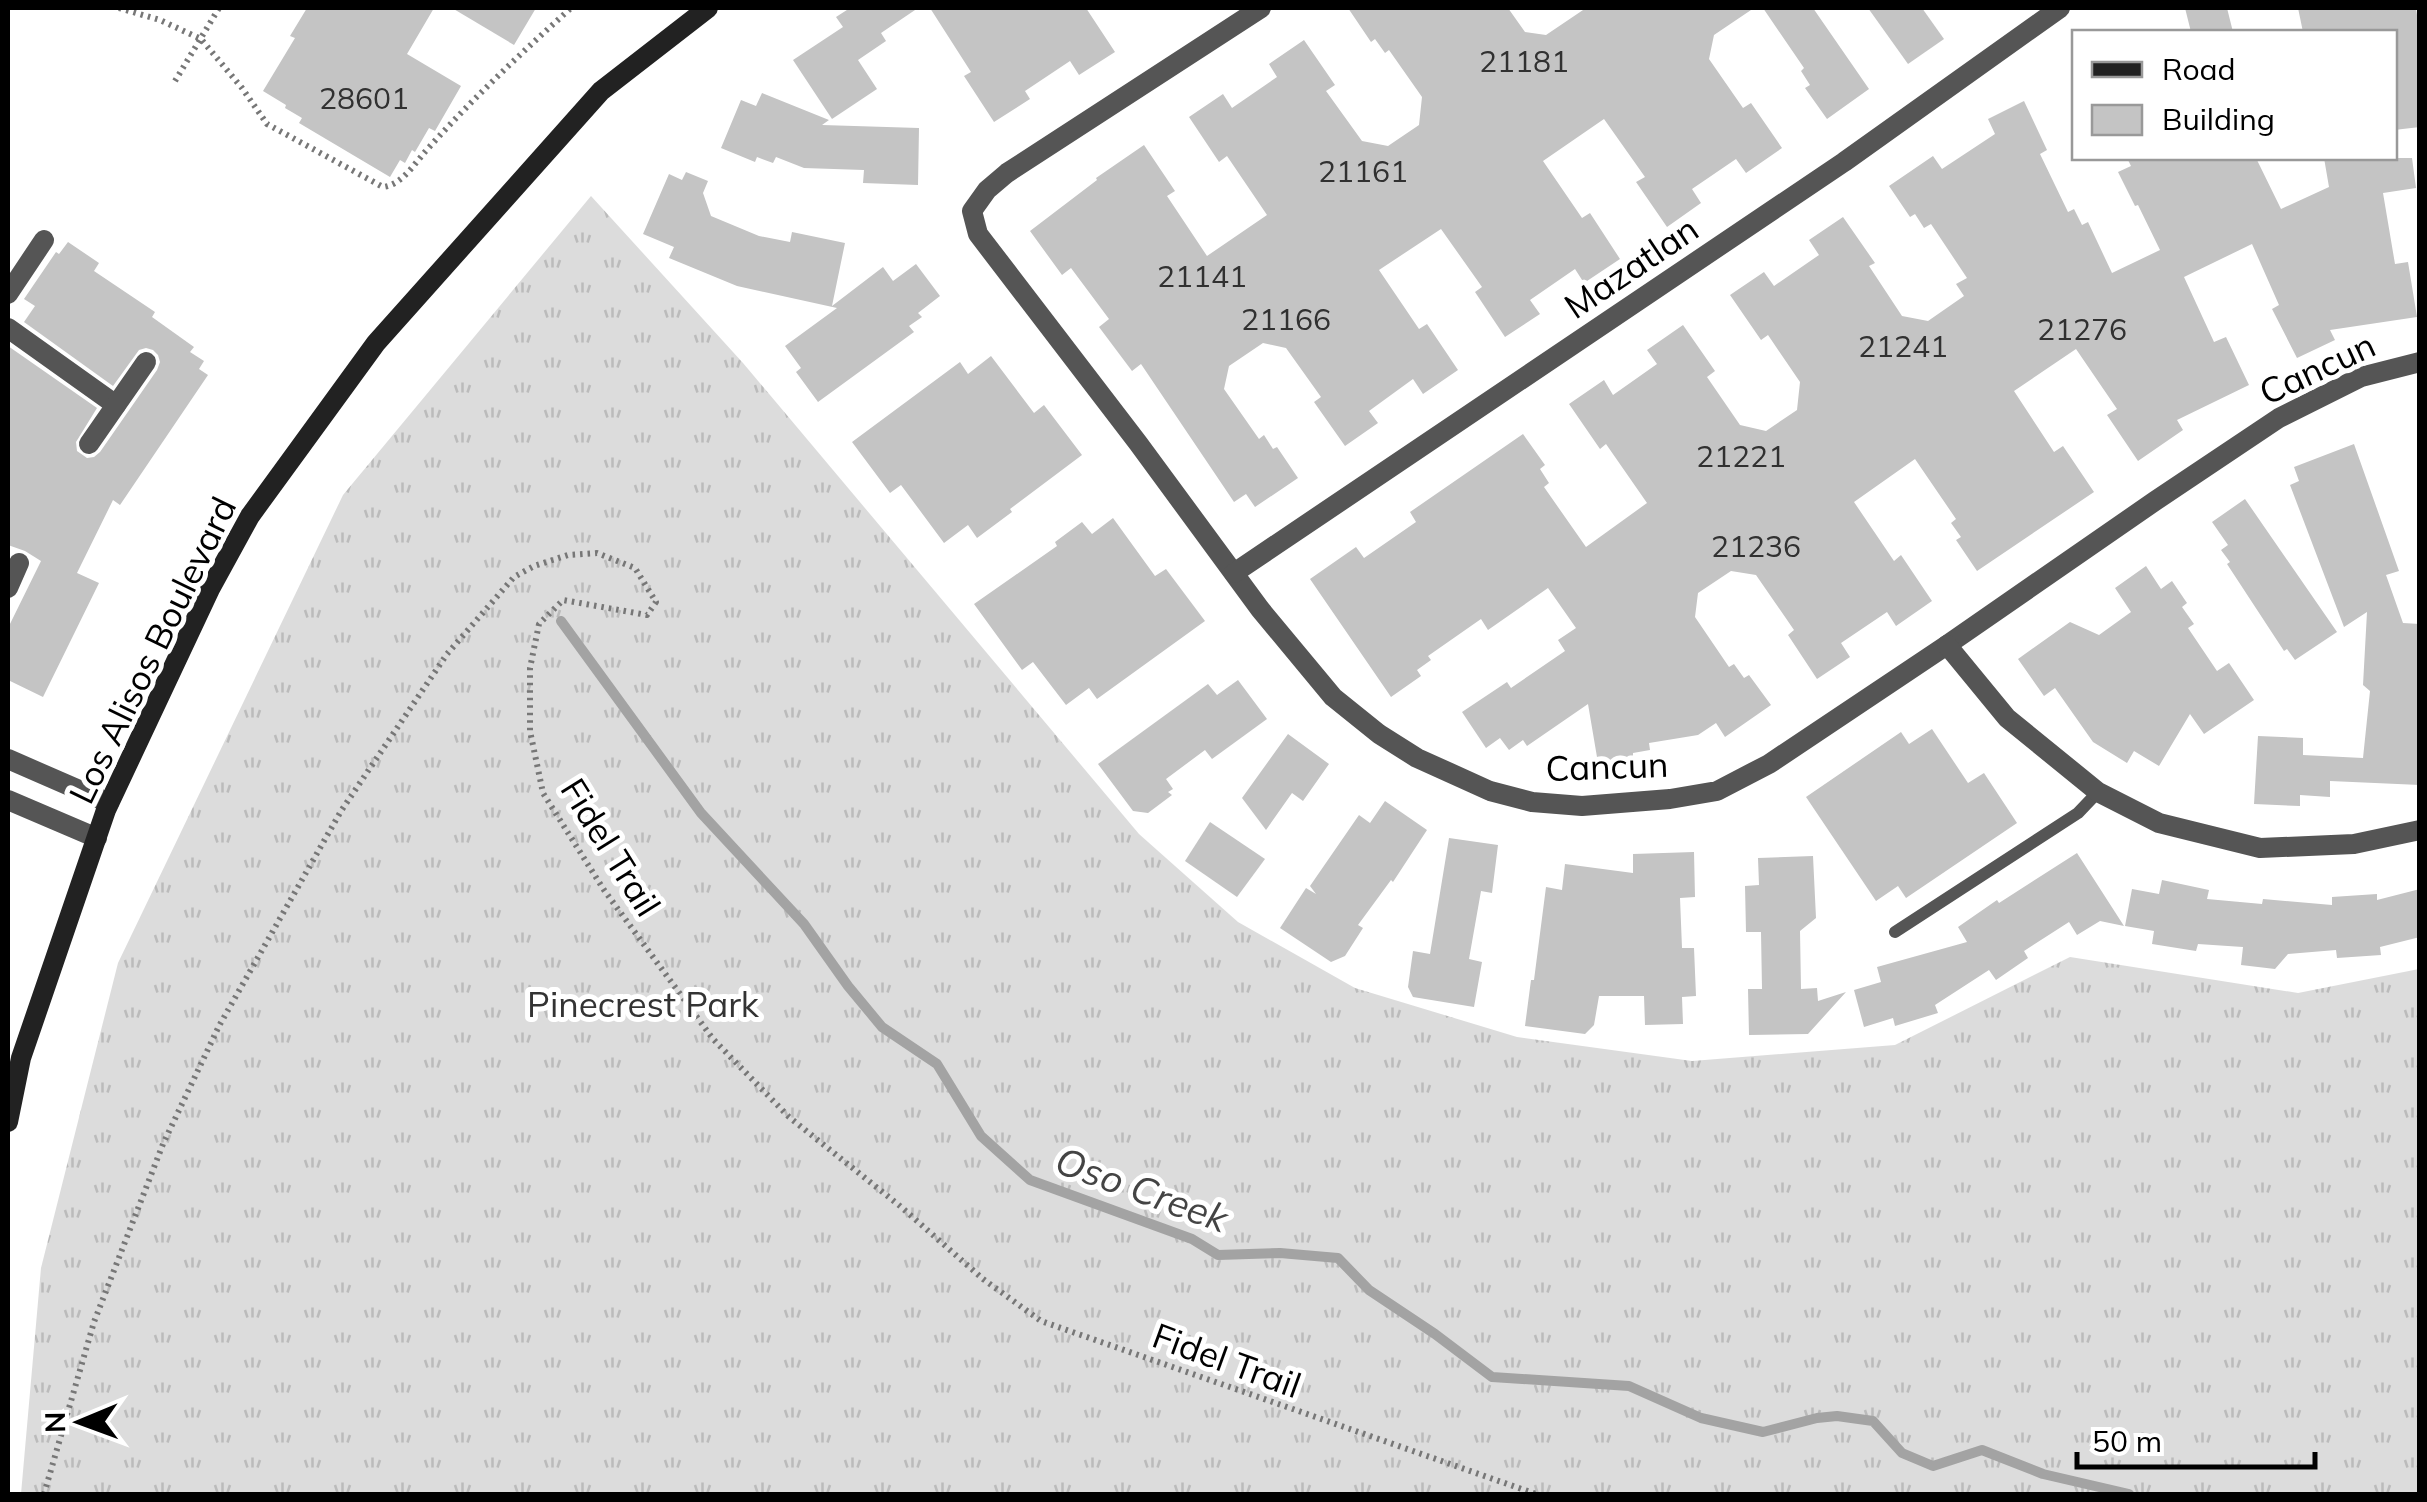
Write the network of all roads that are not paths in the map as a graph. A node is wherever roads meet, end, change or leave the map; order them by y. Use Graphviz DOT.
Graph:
graph roads {
  1 [pos="708,8"];
  2 [pos="1261,8"];
  3 [pos="2060,8"];
  4 [pos="44,240"];
  5 [pos="8,294"];
  6 [pos="8,328"];
  7 [pos="146,362"];
  8 [pos="2420,362"];
  9 [pos="116,404"];
  10 [pos="89,444"];
  11 [pos="19,563"];
  12 [pos="1234,573"];
  13 [pos="8,588"];
  14 [pos="1948,645"];
  15 [pos="8,758"];
  16 [pos="2098,792"];
  17 [pos="8,800"];
  18 [pos="109,803"];
  19 [pos="2420,830"];
  20 [pos="97,838"];
  21 [pos="1895,932"];
  22 [pos="8,1122"];
  1 -- 18 [label="main road, Los Alisos Boulevard"];
  2 -- 12 [label="street, Cancun"];
  3 -- 12 [label="street, Mazatlan"];
  4 -- 5 [label="street"];
  6 -- 9 [label="street"];
  7 -- 9 [label="street"];
  8 -- 14 [label="street, Cancun"];
  9 -- 10 [label="street"];
  11 -- 13 [label="street"];
  12 -- 14 [label="street, Cancun"];
  14 -- 16 [label="street"];
  15 -- 18 [label="street"];
  16 -- 19 [label="street"];
  16 -- 21 [label="lane"];
  17 -- 20 [label="street"];
  18 -- 20 [label="main road, Los Alisos Boulevard"];
  20 -- 22 [label="main road, Los Alisos Boulevard"];
}
